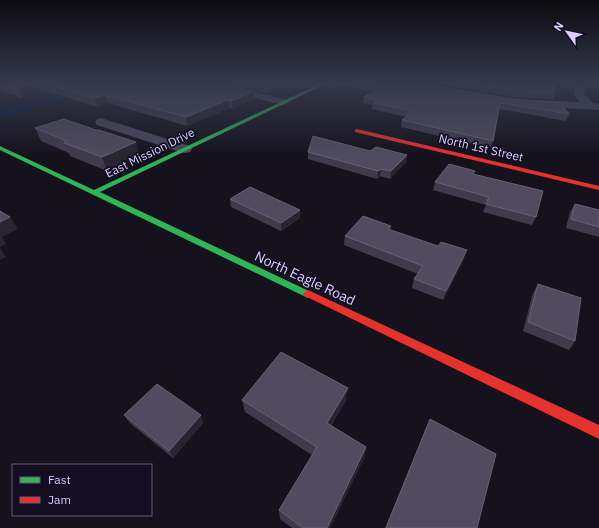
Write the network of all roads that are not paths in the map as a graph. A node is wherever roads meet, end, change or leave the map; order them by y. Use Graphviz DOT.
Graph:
graph roads {
  1 [pos="274,107"];
  2 [pos="101,122"];
  3 [pos="357,131"];
  4 [pos="0,148"];
  5 [pos="185,150"];
  6 [pos="599,188"];
  7 [pos="95,192"];
  8 [pos="599,432"];
  1 -- 5 [label="street, East Mission Drive"];
  2 -- 5 [label="street"];
  3 -- 6 [label="street, North 1st Street"];
  4 -- 7 [label="street, North Eagle Road"];
  5 -- 7 [label="street, East Mission Drive"];
  7 -- 8 [label="street, North Eagle Road"];
}
